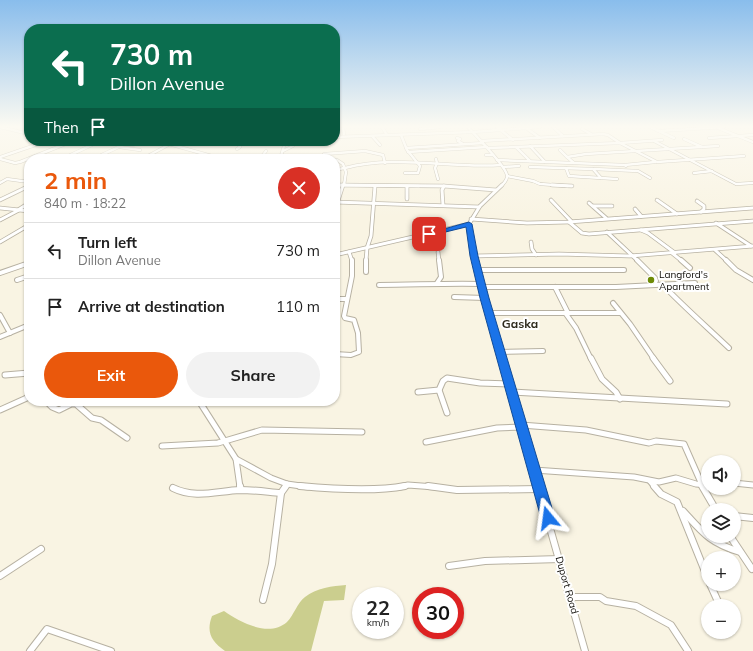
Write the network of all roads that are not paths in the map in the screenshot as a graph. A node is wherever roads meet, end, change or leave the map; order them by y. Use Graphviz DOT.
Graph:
graph roads {
  1 [pos="384,157"];
  2 [pos="413,157"];
  3 [pos="495,157"];
  4 [pos="526,157"];
  5 [pos="541,157"];
  6 [pos="567,157"];
  7 [pos="646,157"];
  8 [pos="687,157"];
  9 [pos="726,157"];
  10 [pos="0,158"];
  11 [pos="436,159"];
  12 [pos="24,160"];
  13 [pos="497,160"];
  14 [pos="692,160"];
  15 [pos="530,161"];
  16 [pos="545,162"];
  17 [pos="654,162"];
  18 [pos="340,163"];
  19 [pos="437,163"];
  20 [pos="557,163"];
  21 [pos="574,163"];
  22 [pos="385,164"];
  23 [pos="420,164"];
  24 [pos="587,164"];
  25 [pos="624,165"];
  26 [pos="502,166"];
  27 [pos="519,166"];
  28 [pos="530,167"];
  29 [pos="344,168"];
  30 [pos="340,169"];
  31 [pos="566,169"];
  32 [pos="594,169"];
  33 [pos="630,170"];
  34 [pos="713,171"];
  35 [pos="405,173"];
  36 [pos="694,173"];
  37 [pos="506,176"];
  38 [pos="0,178"];
  39 [pos="438,178"];
  40 [pos="601,178"];
  41 [pos="650,178"];
  42 [pos="7,179"];
  43 [pos="617,179"];
  44 [pos="24,181"];
  45 [pos="533,181"];
  46 [pos="542,182"];
  47 [pos="0,183"];
  48 [pos="753,183"];
  49 [pos="340,185"];
  50 [pos="344,185"];
  51 [pos="376,186"];
  52 [pos="407,186"];
  53 [pos="444,186"];
  54 [pos="572,186"];
  55 [pos="24,188"];
  56 [pos="496,190"];
  57 [pos="340,194"];
  58 [pos="407,199"];
  59 [pos="0,200"];
  60 [pos="551,200"];
  61 [pos="657,200"];
  62 [pos="697,201"];
  63 [pos="340,202"];
  64 [pos="374,203"];
  65 [pos="589,203"];
  66 [pos="443,205"];
  67 [pos="24,206"];
  68 [pos="593,206"];
  69 [pos="612,206"];
  70 [pos="479,207"];
  71 [pos="0,208"];
  72 [pos="753,208"];
  73 [pos="635,209"];
  74 [pos="19,210"];
  75 [pos="24,210"];
  76 [pos="701,212"];
  77 [pos="677,214"];
  78 [pos="641,216"];
  79 [pos="606,218"];
  80 [pos="0,220"];
  81 [pos="752,221"];
  82 [pos="470,222"];
  83 [pos="570,222"];
  84 [pos="715,223"];
  85 [pos="24,228"];
  86 [pos="638,229"];
  87 [pos="607,232"];
  88 [pos="0,242"];
  89 [pos="531,242"];
  90 [pos="752,247"];
  91 [pos="367,248"];
  92 [pos="715,250"];
  93 [pos="349,252"];
  94 [pos="438,252"];
  95 [pos="674,253"];
  96 [pos="340,254"];
  97 [pos="536,255"];
  98 [pos="474,256"];
  99 [pos="633,256"];
  100 [pos="24,265"];
  101 [pos="690,268"];
  102 [pos="477,270"];
  103 [pos="624,270"];
  104 [pos="366,272"];
  105 [pos="0,273"];
  106 [pos="24,278"];
  107 [pos="17,280"];
  108 [pos="753,280"];
  109 [pos="437,283"];
  110 [pos="695,283"];
  111 [pos="653,284"];
  112 [pos="481,285"];
  113 [pos="663,285"];
  114 [pos="380,286"];
  115 [pos="555,287"];
  116 [pos="454,297"];
  117 [pos="484,298"];
  118 [pos="340,299"];
  119 [pos="347,299"];
  120 [pos="613,303"];
  121 [pos="489,313"];
  122 [pos="567,313"];
  123 [pos="620,313"];
  124 [pos="0,317"];
  125 [pos="24,327"];
  126 [pos="10,333"];
  127 [pos="0,337"];
  128 [pos="729,348"];
  129 [pos="543,351"];
  130 [pos="500,352"];
  131 [pos="340,354"];
  132 [pos="24,373"];
  133 [pos="5,375"];
  134 [pos="670,381"];
  135 [pos="510,384"];
  136 [pos="439,390"];
  137 [pos="418,392"];
  138 [pos="512,392"];
  139 [pos="24,399"];
  140 [pos="620,399"];
  141 [pos="727,404"];
  142 [pos="50,406"];
  143 [pos="68,406"];
  144 [pos="78,406"];
  145 [pos="203,406"];
  146 [pos="0,410"];
  147 [pos="447,413"];
  148 [pos="522,426"];
  149 [pos="362,432"];
  150 [pos="127,438"];
  151 [pos="225,442"];
  152 [pos="426,442"];
  153 [pos="162,446"];
  154 [pos="236,459"];
  155 [pos="534,470"];
  156 [pos="650,481"];
  157 [pos="701,481"];
  158 [pos="287,484"];
  159 [pos="701,484"];
  160 [pos="741,484"];
  161 [pos="753,485"];
  162 [pos="173,488"];
  163 [pos="540,489"];
  164 [pos="241,490"];
  165 [pos="281,493"];
  166 [pos="681,509"];
  167 [pos="741,517"];
  168 [pos="753,518"];
  169 [pos="700,532"];
  170 [pos="692,537"];
  171 [pos="41,549"];
  172 [pos="737,551"];
  173 [pos="741,553"];
  174 [pos="560,559"];
  175 [pos="701,561"];
  176 [pos="450,566"];
  177 [pos="752,569"];
  178 [pos="0,576"];
  179 [pos="571,597"];
  180 [pos="263,600"];
  181 [pos="30,651"];
  182 [pos="111,651"];
  183 [pos="585,651"];
  184 [pos="688,651"];
  1 -- 22 [label="street"];
  2 -- 23 [label="street"];
  3 -- 13 [label="street"];
  4 -- 15 [label="street"];
  5 -- 16 [label="street"];
  6 -- 21 [label="street"];
  7 -- 17 [label="street"];
  8 -- 14 [label="street"];
  9 -- 14 [label="street"];
  10 -- 12 [label="street"];
  11 -- 19 [label="street"];
  13 -- 15 [label="street"];
  13 -- 26 [label="street"];
  14 -- 17 [label="street"];
  14 -- 34 [label="street"];
  15 -- 16 [label="street"];
  16 -- 20 [label="street"];
  17 -- 25 [label="street"];
  18 -- 29 [label="street"];
  19 -- 23 [label="street"];
  19 -- 26 [label="street"];
  19 -- 39 [label="street"];
  20 -- 21 [label="street"];
  20 -- 31 [label="street"];
  21 -- 24 [label="street"];
  22 -- 23 [label="street"];
  22 -- 29 [label="street"];
  23 -- 35 [label="street"];
  24 -- 25 [label="street"];
  24 -- 32 [label="street"];
  25 -- 33 [label="street"];
  26 -- 27 [label="street"];
  26 -- 37 [label="street"];
  28 -- 31 [label="street"];
  29 -- 30 [label="street"];
  29 -- 50 [label="street"];
  31 -- 32 [label="street"];
  31 -- 40 [label="street"];
  32 -- 33 [label="street"];
  32 -- 40 [label="street"];
  33 -- 41 [label="street"];
  34 -- 36 [label="street"];
  34 -- 48 [label="street"];
  37 -- 45 [label="street"];
  37 -- 56 [label="street"];
  38 -- 42 [label="street"];
  40 -- 43 [label="street"];
  42 -- 44 [label="street"];
  42 -- 47 [label="street"];
  45 -- 46 [label="street"];
  45 -- 54 [label="street"];
  49 -- 50 [label="street"];
  50 -- 51 [label="street"];
  50 -- 57 [label="street"];
  51 -- 52 [label="street"];
  51 -- 64 [label="street"];
  52 -- 53 [label="street"];
  52 -- 58 [label="street"];
  53 -- 56 [label="street"];
  53 -- 66 [label="street"];
  55 -- 59 [label="street"];
  56 -- 70 [label="street"];
  60 -- 83 [label="street"];
  61 -- 77 [label="street"];
  62 -- 76 [label="street"];
  63 -- 64 [label="street"];
  64 -- 66 [label="street"];
  64 -- 91 [label="street"];
  65 -- 68 [label="street"];
  66 -- 70 [label="street"];
  67 -- 74 [label="street"];
  68 -- 69 [label="street"];
  68 -- 79 [label="street"];
  70 -- 82 [label="street"];
  71 -- 74 [label="street"];
  72 -- 76 [label="street"];
  73 -- 78 [label="street"];
  74 -- 75 [label="street"];
  74 -- 80 [label="street"];
  76 -- 77 [label="street"];
  77 -- 78 [label="street"];
  78 -- 79 [label="street"];
  79 -- 83 [label="street"];
  81 -- 84 [label="street"];
  82 -- 83 [label="street"];
  82 -- 91 [label="street"];
  82 -- 98 [label="street, Duport Road"];
  83 -- 87 [label="street"];
  84 -- 86 [label="street"];
  84 -- 90 [label="street"];
  85 -- 88 [label="street"];
  86 -- 87 [label="street"];
  86 -- 95 [label="street"];
  87 -- 99 [label="street"];
  89 -- 97 [label="street"];
  90 -- 92 [label="street"];
  91 -- 93 [label="street"];
  91 -- 104 [label="street"];
  92 -- 95 [label="street"];
  92 -- 108 [label="street"];
  93 -- 96 [label="street"];
  93 -- 119 [label="street"];
  94 -- 109 [label="street"];
  95 -- 99 [label="street"];
  95 -- 101 [label="street"];
  97 -- 98 [label="street"];
  97 -- 99 [label="street"];
  98 -- 102 [label="street, Duport Road"];
  99 -- 111 [label="street"];
  100 -- 105 [label="street"];
  102 -- 103 [label="street"];
  102 -- 112 [label="street, Duport Road"];
  106 -- 107 [label="street"];
  109 -- 112 [label="street"];
  109 -- 114 [label="street"];
  110 -- 113 [label="street"];
  111 -- 113 [label="street"];
  111 -- 115 [label="street"];
  112 -- 115 [label="street"];
  112 -- 117 [label="street, Duport Road"];
  113 -- 128 [label="street"];
  115 -- 122 [label="street"];
  116 -- 117 [label="street"];
  117 -- 121 [label="street, Duport Road"];
  118 -- 119 [label="street"];
  119 -- 131 [label="street"];
  120 -- 123 [label="street"];
  121 -- 122 [label="street"];
  121 -- 130 [label="street, Duport Road"];
  122 -- 123 [label="street"];
  122 -- 140 [label="street"];
  123 -- 134 [label="street"];
  124 -- 126 [label="street"];
  125 -- 126 [label="street"];
  126 -- 127 [label="street"];
  129 -- 130 [label="street"];
  130 -- 135 [label="street, Duport Road"];
  132 -- 133 [label="street"];
  135 -- 136 [label="street"];
  135 -- 138 [label="street, Duport Road"];
  136 -- 137 [label="street"];
  136 -- 147 [label="street"];
  138 -- 140 [label="street"];
  138 -- 148 [label="street, Duport Road"];
  139 -- 146 [label="street"];
  140 -- 141 [label="street"];
  142 -- 143 [label="street"];
  144 -- 150 [label="street"];
  145 -- 151 [label="street"];
  148 -- 152 [label="street"];
  148 -- 155 [label="street, Duport Road"];
  148 -- 157 [label="street"];
  149 -- 151 [label="street"];
  151 -- 153 [label="street"];
  151 -- 154 [label="street"];
  154 -- 158 [label="street"];
  154 -- 164 [label="street"];
  155 -- 156 [label="street"];
  155 -- 163 [label="street, Duport Road"];
  156 -- 159 [label="street"];
  156 -- 166 [label="street"];
  158 -- 163 [label="street"];
  158 -- 165 [label="street"];
  160 -- 161 [label="street"];
  162 -- 164 [label="street"];
  163 -- 174 [label="street, Duport Road"];
  164 -- 165 [label="street"];
  165 -- 180 [label="street"];
  166 -- 169 [label="street"];
  166 -- 170 [label="street"];
  167 -- 168 [label="street"];
  169 -- 170 [label="street"];
  169 -- 172 [label="street"];
  170 -- 175 [label="street"];
  171 -- 178 [label="street"];
  173 -- 177 [label="street"];
  174 -- 176 [label="street"];
  174 -- 179 [label="street, Duport Road"];
  179 -- 183 [label="street, Duport Road"];
  179 -- 184 [label="street"];
  181 -- 182 [label="street"];
}
